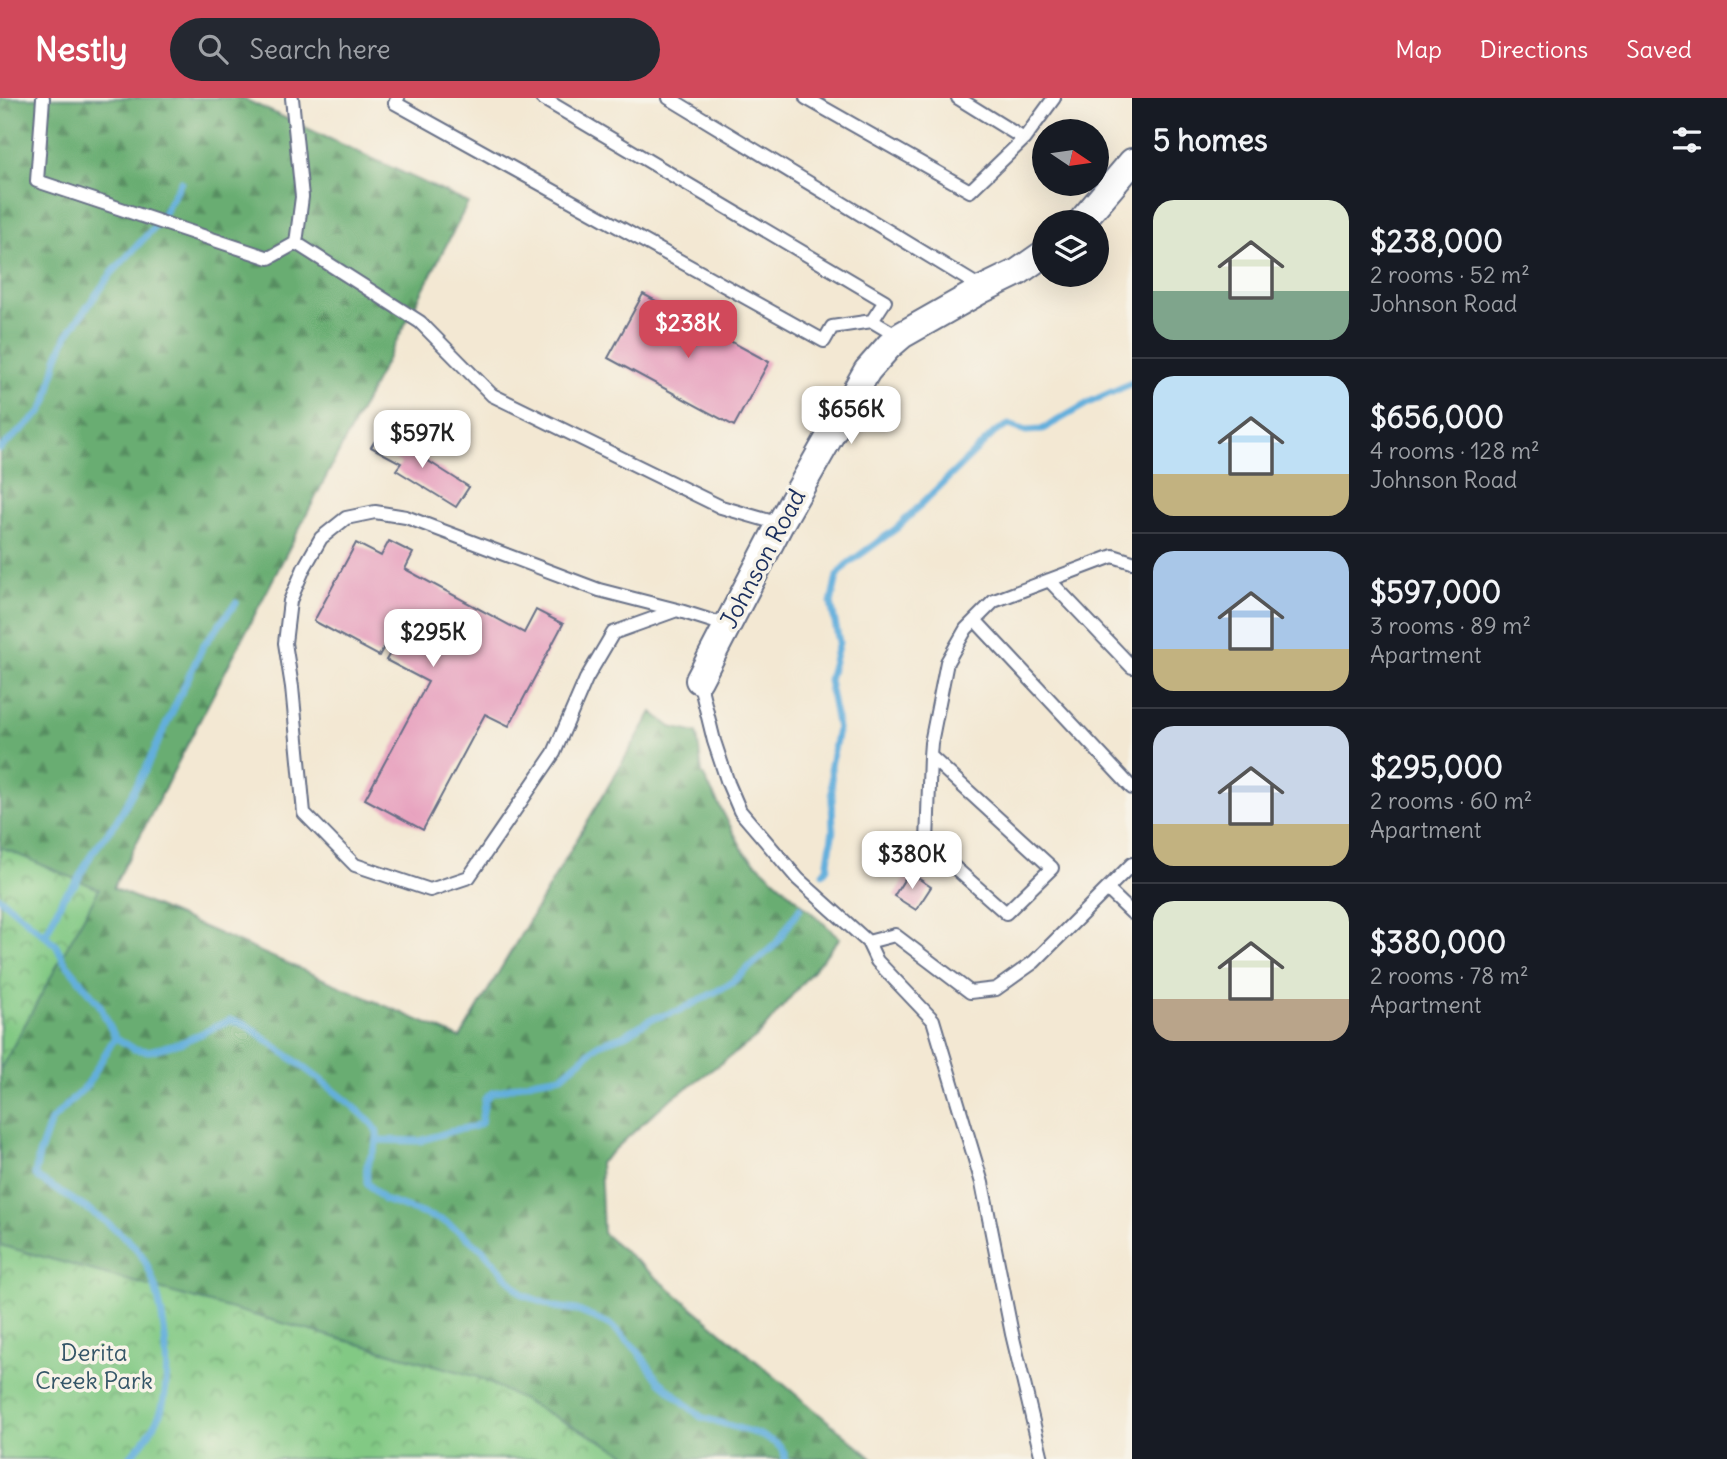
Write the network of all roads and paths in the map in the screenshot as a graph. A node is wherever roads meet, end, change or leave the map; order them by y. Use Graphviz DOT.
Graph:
graph roads {
  1 [pos="43,98"];
  2 [pos="292,98"];
  3 [pos="398,98"];
  4 [pos="542,98"];
  5 [pos="669,98"];
  6 [pos="806,98"];
  7 [pos="958,98"];
  8 [pos="1054,98"];
  9 [pos="1024,139"];
  10 [pos="1132,162"];
  11 [pos="1091,210"];
  12 [pos="296,243"];
  13 [pos="1032,262"];
  14 [pos="982,289"];
  15 [pos="872,321"];
  16 [pos="899,337"];
  17 [pos="780,524"];
  18 [pos="1132,562"];
  19 [pos="1049,580"];
  20 [pos="677,610"];
  21 [pos="975,620"];
  22 [pos="728,627"];
  23 [pos="1132,667"];
  24 [pos="699,680"];
  25 [pos="930,756"];
  26 [pos="1132,788"];
  27 [pos="1132,864"];
  28 [pos="1107,889"];
  29 [pos="1132,913"];
  30 [pos="868,942"];
  31 [pos="1042,1459"];
  1 -- 12 [label="lane"];
  2 -- 12 [label="lane"];
  3 -- 15 [label="lane"];
  4 -- 15 [label="lane"];
  5 -- 14 [label="lane"];
  6 -- 9 [label="lane"];
  7 -- 9 [label="lane"];
  8 -- 9 [label="lane"];
  10 -- 11 [label="street"];
  12 -- 17 [label="lane"];
  13 -- 14 [label="street, Johnson Road"];
  14 -- 16 [label="street, Johnson Road"];
  15 -- 16 [label="lane"];
  16 -- 17 [label="street, Johnson Road"];
  17 -- 22 [label="street, Johnson Road"];
  18 -- 19 [label="lane"];
  19 -- 21 [label="lane"];
  19 -- 23 [label="lane"];
  20 -- 20 [label="lane"];
  20 -- 22 [label="lane"];
  21 -- 25 [label="lane"];
  21 -- 26 [label="lane"];
  22 -- 24 [label="street, Johnson Road"];
  24 -- 30 [label="lane"];
  25 -- 25 [label="lane"];
  27 -- 28 [label="lane"];
  28 -- 29 [label="lane"];
  28 -- 30 [label="lane"];
  30 -- 31 [label="lane"];
}
